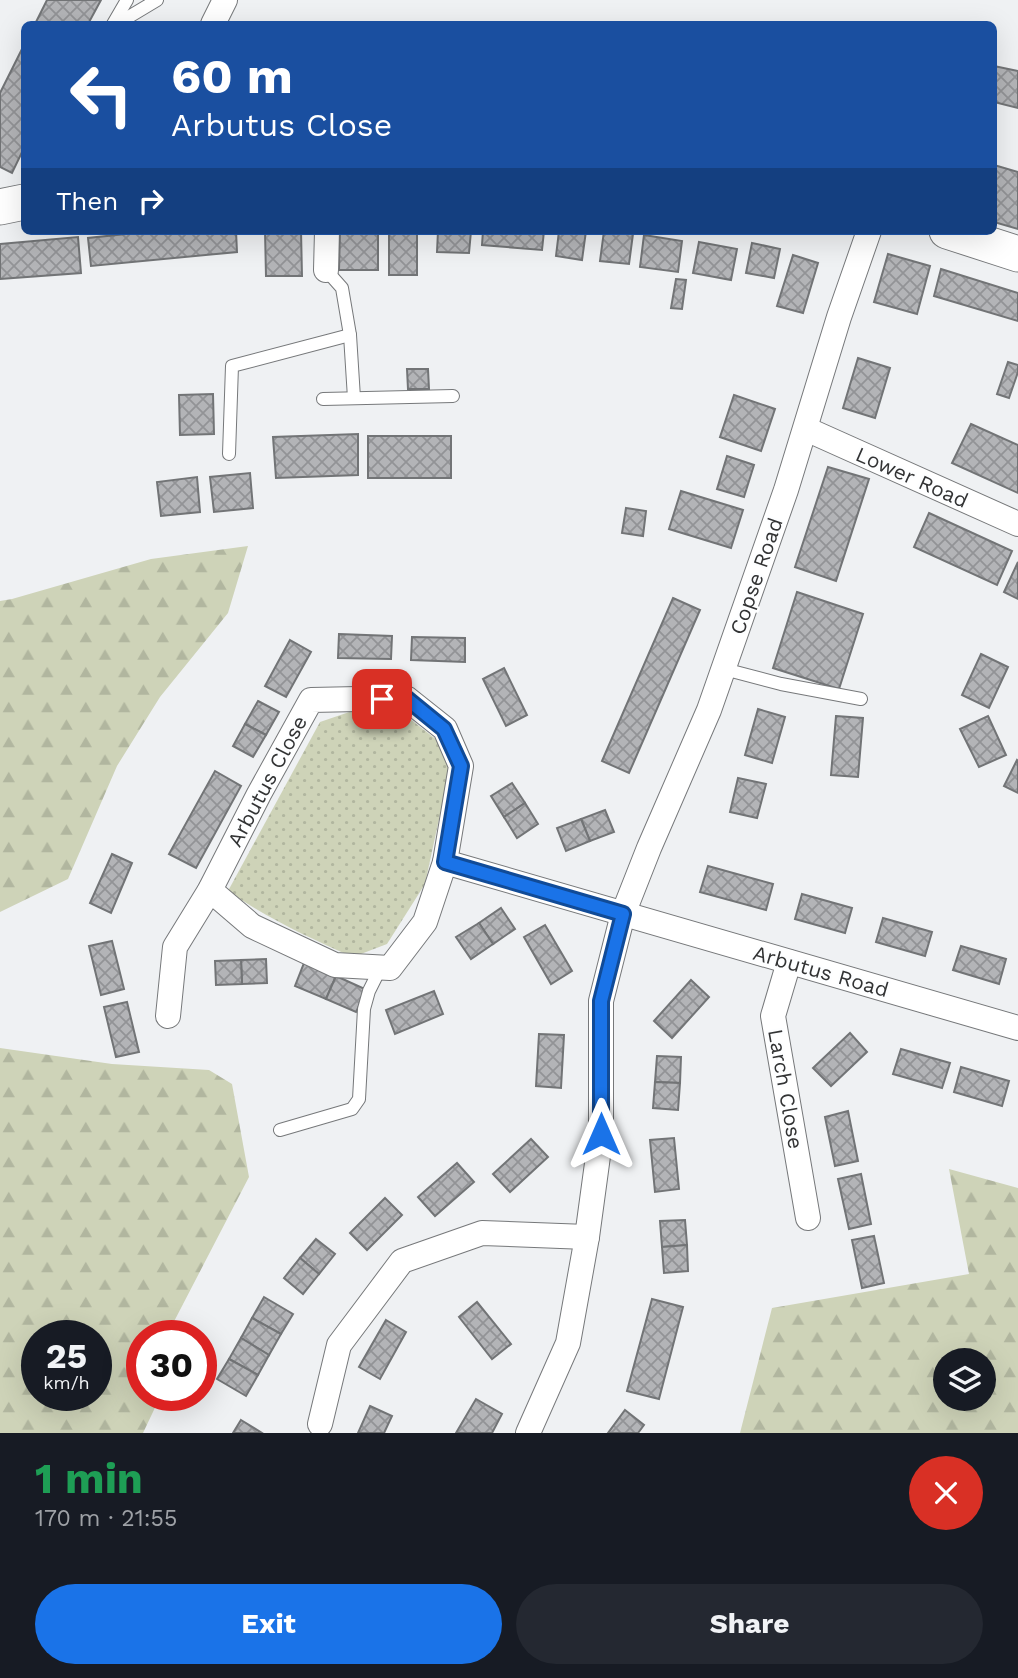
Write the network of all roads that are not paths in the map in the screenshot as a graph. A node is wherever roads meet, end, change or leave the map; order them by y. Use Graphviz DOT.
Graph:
graph roads {
  1 [pos="127,0"];
  2 [pos="157,0"];
  3 [pos="225,0"];
  4 [pos="116,21"];
  5 [pos="120,21"];
  6 [pos="214,21"];
  7 [pos="21,203"];
  8 [pos="0,207"];
  9 [pos="327,235"];
  10 [pos="868,235"];
  11 [pos="959,235"];
  12 [pos="1018,254"];
  13 [pos="326,270"];
  14 [pos="350,335"];
  15 [pos="453,397"];
  16 [pos="354,398"];
  17 [pos="323,399"];
  18 [pos="806,429"];
  19 [pos="229,454"];
  20 [pos="1018,524"];
  21 [pos="724,669"];
  22 [pos="861,699"];
  23 [pos="445,862"];
  24 [pos="210,890"];
  25 [pos="623,914"];
  26 [pos="789,962"];
  27 [pos="382,967"];
  28 [pos="168,1016"];
  29 [pos="1018,1028"];
  30 [pos="281,1130"];
  31 [pos="808,1218"];
  32 [pos="587,1237"];
  33 [pos="320,1424"];
  34 [pos="528,1433"];
  1 -- 4 [label="lane"];
  2 -- 5 [label="lane"];
  3 -- 6 [label="street"];
  7 -- 8 [label="street"];
  9 -- 13 [label="street"];
  10 -- 18 [label="street, Copse Road"];
  11 -- 12 [label="street"];
  13 -- 14 [label="lane"];
  14 -- 16 [label="lane"];
  14 -- 19 [label="lane"];
  15 -- 16 [label="lane"];
  16 -- 17 [label="lane"];
  18 -- 20 [label="street, Lower Road"];
  18 -- 21 [label="street, Copse Road"];
  21 -- 22 [label="lane"];
  21 -- 25 [label="street, Copse Road"];
  23 -- 24 [label="street, Arbutus Close"];
  23 -- 25 [label="street"];
  23 -- 27 [label="street, Arbutus Close"];
  24 -- 27 [label="street"];
  24 -- 28 [label="street, Arbutus Close"];
  25 -- 26 [label="street, Arbutus Road"];
  25 -- 32 [label="street, Copse Road"];
  26 -- 29 [label="street, Arbutus Road"];
  26 -- 31 [label="street, Larch Close"];
  27 -- 30 [label="lane"];
  32 -- 33 [label="street"];
  32 -- 34 [label="street, Copse Road"];
}
